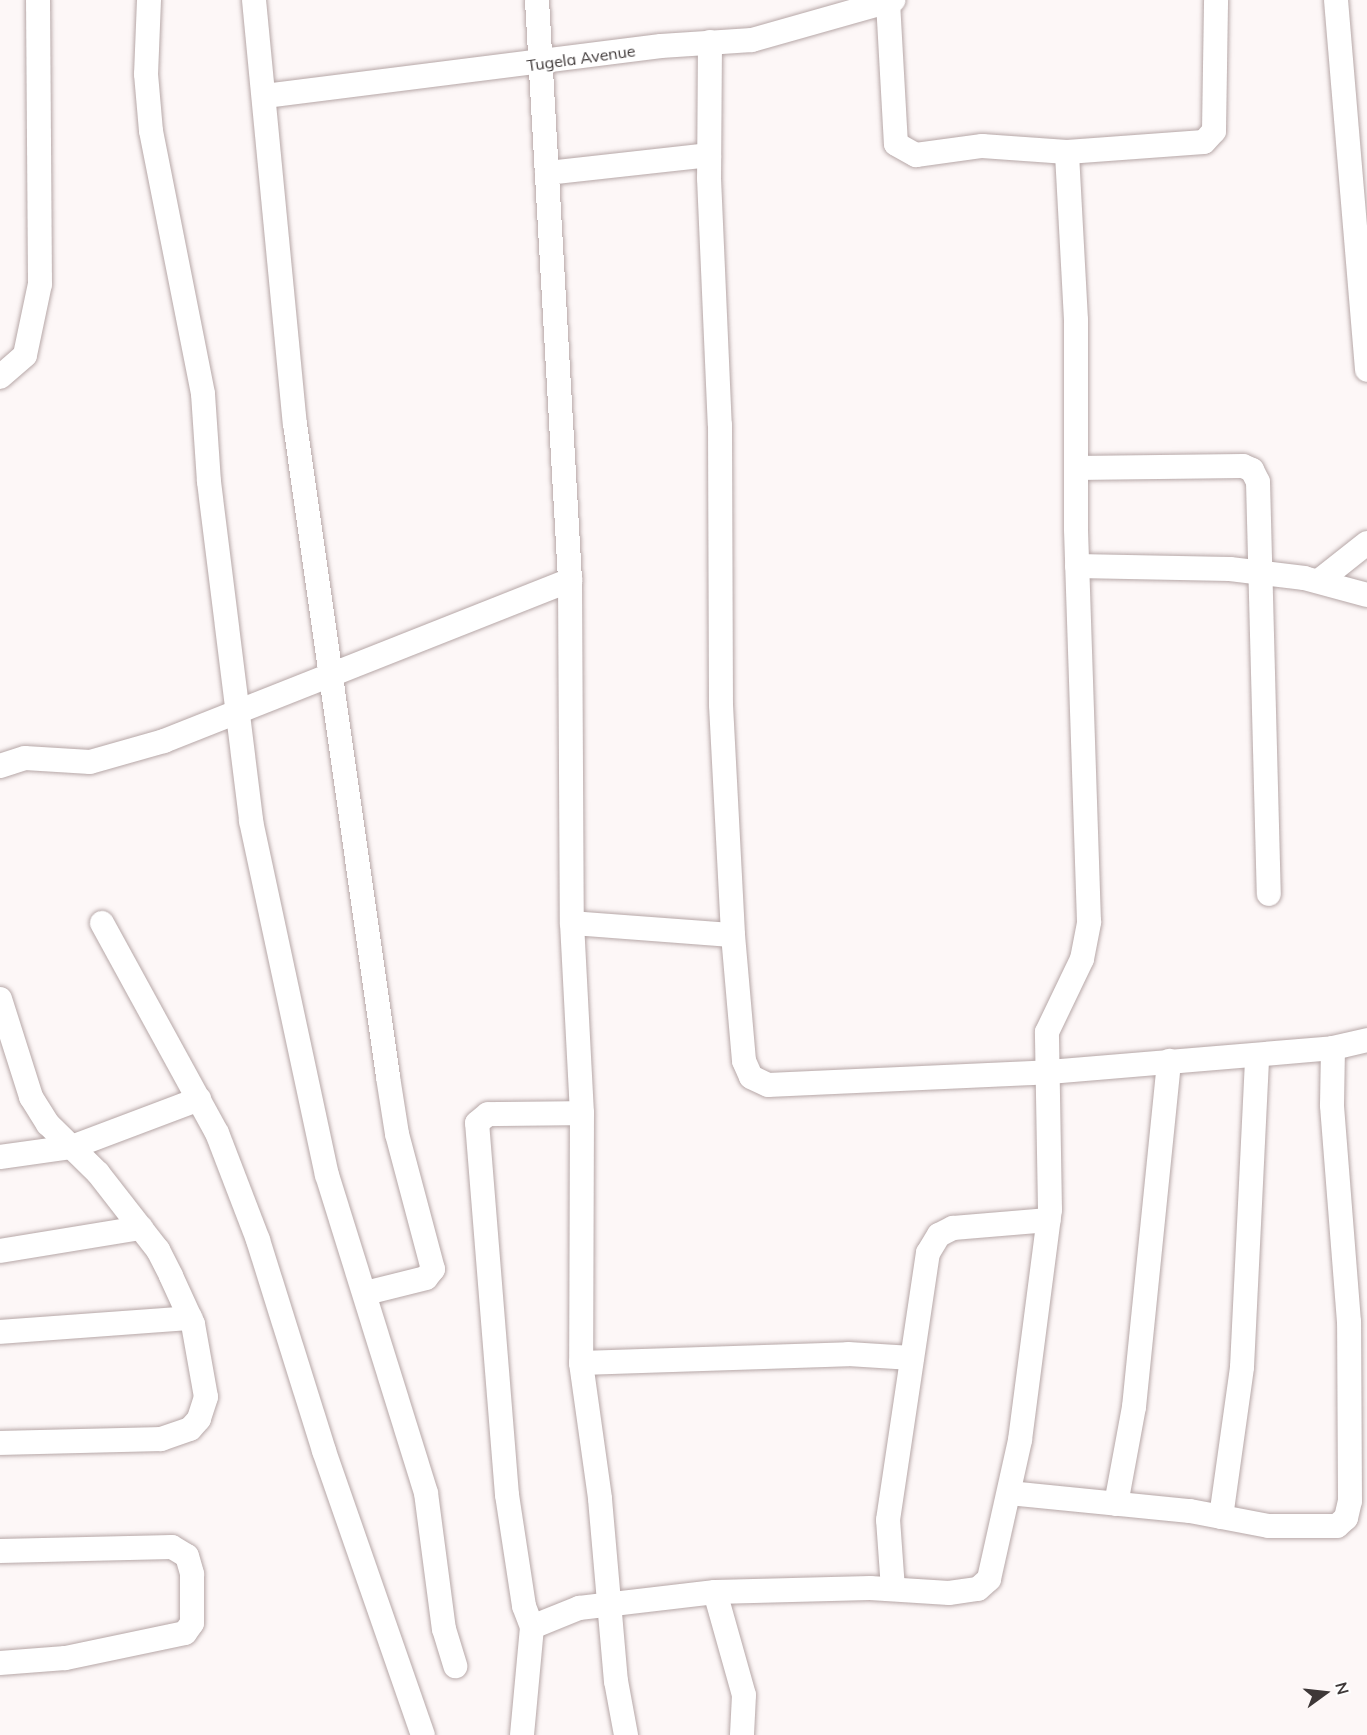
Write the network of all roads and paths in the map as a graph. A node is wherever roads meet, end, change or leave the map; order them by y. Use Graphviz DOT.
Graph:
graph roads {
  1 [pos="38,0"];
  2 [pos="149,0"];
  3 [pos="254,0"];
  4 [pos="537,0"];
  5 [pos="1216,0"];
  6 [pos="1336,0"];
  7 [pos="890,1"];
  8 [pos="710,42"];
  9 [pos="539,64"];
  10 [pos="265,96"];
  11 [pos="1067,153"];
  12 [pos="709,155"];
  13 [pos="547,173"];
  14 [pos="1361,234"];
  15 [pos="1367,370"];
  16 [pos="0,377"];
  17 [pos="1076,468"];
  18 [pos="1367,543"];
  19 [pos="1077,566"];
  20 [pos="1259,572"];
  21 [pos="570,580"];
  22 [pos="1319,581"];
  23 [pos="1367,595"];
  24 [pos="331,674"];
  25 [pos="236,712"];
  26 [pos="0,766"];
  27 [pos="1269,894"];
  28 [pos="102,923"];
  29 [pos="572,923"];
  30 [pos="733,935"];
  31 [pos="1,1005"];
  32 [pos="1367,1040"];
  33 [pos="1333,1048"];
  34 [pos="1257,1055"];
  35 [pos="1169,1061"];
  36 [pos="1049,1072"];
  37 [pos="199,1099"];
  38 [pos="582,1113"];
  39 [pos="72,1147"];
  40 [pos="0,1157"];
  41 [pos="1049,1220"];
  42 [pos="141,1228"];
  43 [pos="0,1251"];
  44 [pos="366,1293"];
  45 [pos="190,1318"];
  46 [pos="0,1332"];
  47 [pos="912,1358"];
  48 [pos="581,1364"];
  49 [pos="0,1443"];
  50 [pos="1009,1493"];
  51 [pos="1116,1504"];
  52 [pos="1221,1517"];
  53 [pos="0,1551"];
  54 [pos="893,1589"];
  55 [pos="716,1592"];
  56 [pos="611,1604"];
  57 [pos="532,1627"];
  58 [pos="0,1663"];
  59 [pos="455,1666"];
  60 [pos="422,1735"];
  61 [pos="522,1735"];
  62 [pos="627,1735"];
  63 [pos="742,1735"];
  1 -- 16 [label="street"];
  2 -- 25 [label="street"];
  3 -- 10 [label="street"];
  4 -- 9 [label="street"];
  5 -- 11 [label="street"];
  6 -- 14 [label="street"];
  7 -- 8 [label="street, Tugela Avenue"];
  7 -- 11 [label="street"];
  8 -- 9 [label="street, Tugela Avenue"];
  8 -- 12 [label="street"];
  9 -- 10 [label="street, Tugela Avenue"];
  9 -- 13 [label="street"];
  10 -- 24 [label="street"];
  11 -- 17 [label="street"];
  12 -- 13 [label="street"];
  12 -- 30 [label="street"];
  13 -- 21 [label="street"];
  14 -- 15 [label="street"];
  17 -- 19 [label="street"];
  17 -- 20 [label="street"];
  18 -- 22 [label="street"];
  19 -- 20 [label="street"];
  19 -- 36 [label="street"];
  20 -- 22 [label="street"];
  20 -- 27 [label="street"];
  21 -- 24 [label="street"];
  21 -- 29 [label="street"];
  22 -- 23 [label="street"];
  24 -- 25 [label="street"];
  24 -- 44 [label="street"];
  25 -- 26 [label="street"];
  25 -- 44 [label="street"];
  28 -- 37 [label="street"];
  29 -- 30 [label="street"];
  29 -- 38 [label="street"];
  30 -- 36 [label="street"];
  31 -- 39 [label="street"];
  32 -- 33 [label="street"];
  33 -- 34 [label="street"];
  33 -- 52 [label="street"];
  34 -- 35 [label="street"];
  34 -- 52 [label="street"];
  35 -- 36 [label="street"];
  35 -- 51 [label="street"];
  36 -- 41 [label="street"];
  37 -- 39 [label="street"];
  37 -- 60 [label="street"];
  38 -- 48 [label="street"];
  38 -- 57 [label="street"];
  39 -- 40 [label="street"];
  39 -- 42 [label="street"];
  41 -- 47 [label="street"];
  41 -- 50 [label="street"];
  42 -- 43 [label="street"];
  42 -- 45 [label="street"];
  44 -- 59 [label="street"];
  45 -- 46 [label="street"];
  45 -- 49 [label="street"];
  47 -- 48 [label="street"];
  47 -- 54 [label="street"];
  48 -- 56 [label="street"];
  50 -- 51 [label="street"];
  50 -- 54 [label="street"];
  51 -- 52 [label="street"];
  53 -- 58 [label="street"];
  54 -- 55 [label="street"];
  55 -- 56 [label="street"];
  55 -- 63 [label="street"];
  56 -- 57 [label="street"];
  56 -- 62 [label="street"];
  57 -- 61 [label="street"];
}
